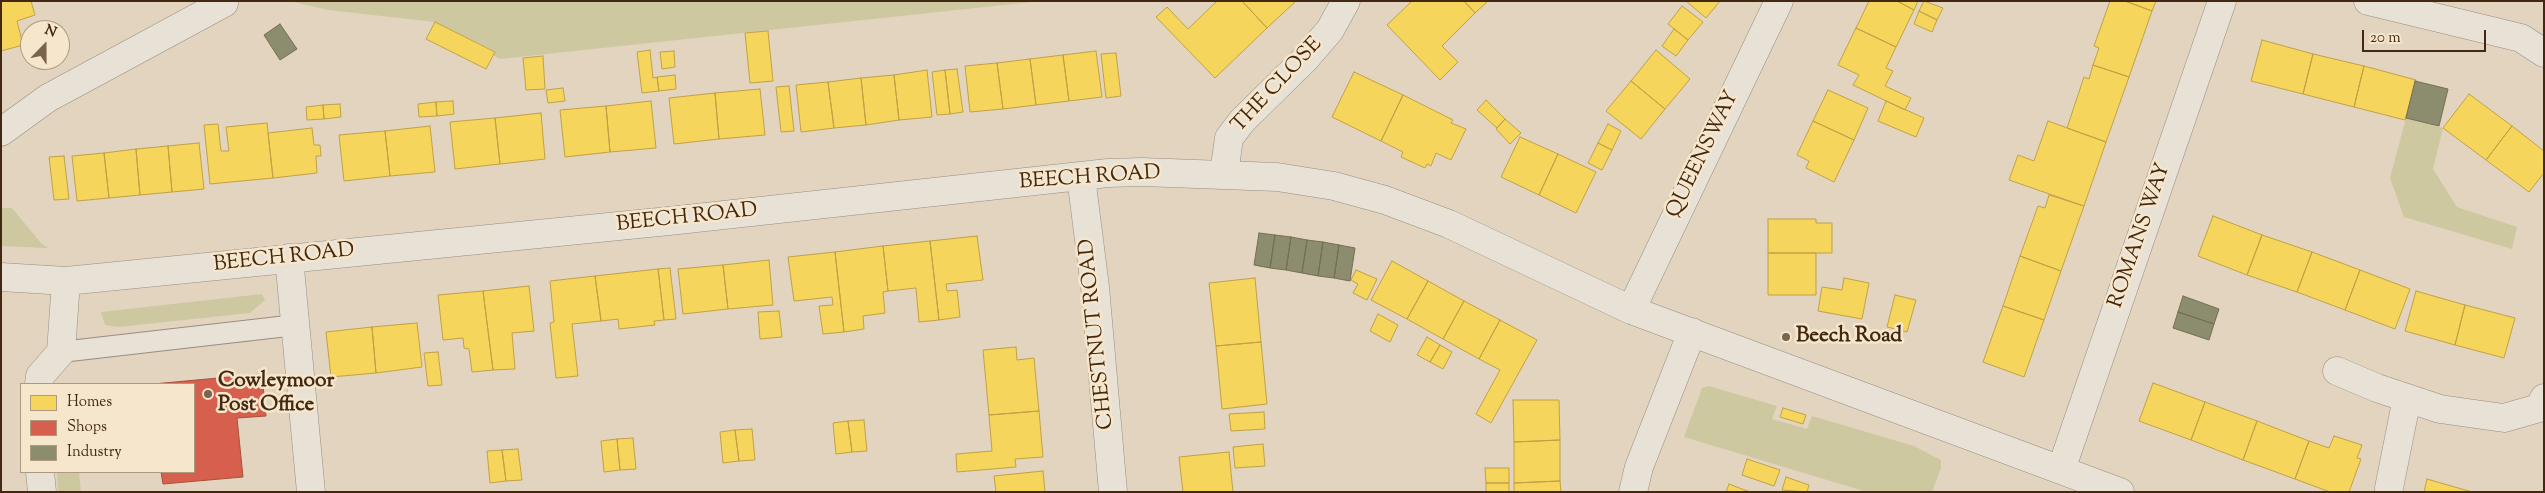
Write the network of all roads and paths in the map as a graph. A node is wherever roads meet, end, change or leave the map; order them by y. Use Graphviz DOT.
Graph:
graph roads {
  1 [pos="1346,1"];
  2 [pos="1779,1"];
  3 [pos="2222,1"];
  4 [pos="2368,1"];
  5 [pos="224,3"];
  6 [pos="2544,53"];
  7 [pos="1,132"];
  8 [pos="1224,174"];
  9 [pos="1081,177"];
  10 [pos="290,258"];
  11 [pos="1,277"];
  12 [pos="66,281"];
  13 [pos="1631,310"];
  14 [pos="296,325"];
  15 [pos="1692,332"];
  16 [pos="61,352"];
  17 [pos="2337,371"];
  18 [pos="39,383"];
  19 [pos="2407,398"];
  20 [pos="2544,398"];
  21 [pos="2061,470"];
  22 [pos="40,473"];
  23 [pos="2389,488"];
  24 [pos="42,492"];
  25 [pos="311,492"];
  26 [pos="1113,492"];
  27 [pos="1633,492"];
  28 [pos="2120,492"];
  1 -- 8 [label="street, THE CLOSE"];
  2 -- 13 [label="street, QUEENSWAY"];
  3 -- 21 [label="street, ROMANS WAY"];
  4 -- 6 [label="street"];
  5 -- 7 [label="street"];
  8 -- 9 [label="street, BEECH ROAD"];
  8 -- 13 [label="street, BEECH ROAD"];
  9 -- 10 [label="street, BEECH ROAD"];
  9 -- 26 [label="street, CHESTNUT ROAD"];
  10 -- 12 [label="street, BEECH ROAD"];
  10 -- 14 [label="street"];
  11 -- 12 [label="street, BEECH ROAD"];
  12 -- 16 [label="street"];
  13 -- 15 [label="street, BEECH ROAD"];
  14 -- 16 [label="lane"];
  14 -- 25 [label="street"];
  15 -- 21 [label="street, BEECH ROAD"];
  15 -- 27 [label="street"];
  16 -- 18 [label="street"];
  17 -- 19 [label="street"];
  19 -- 20 [label="street"];
  19 -- 23 [label="street"];
  21 -- 28 [label="street, BEECH ROAD"];
  22 -- 24 [label="street"];
}
